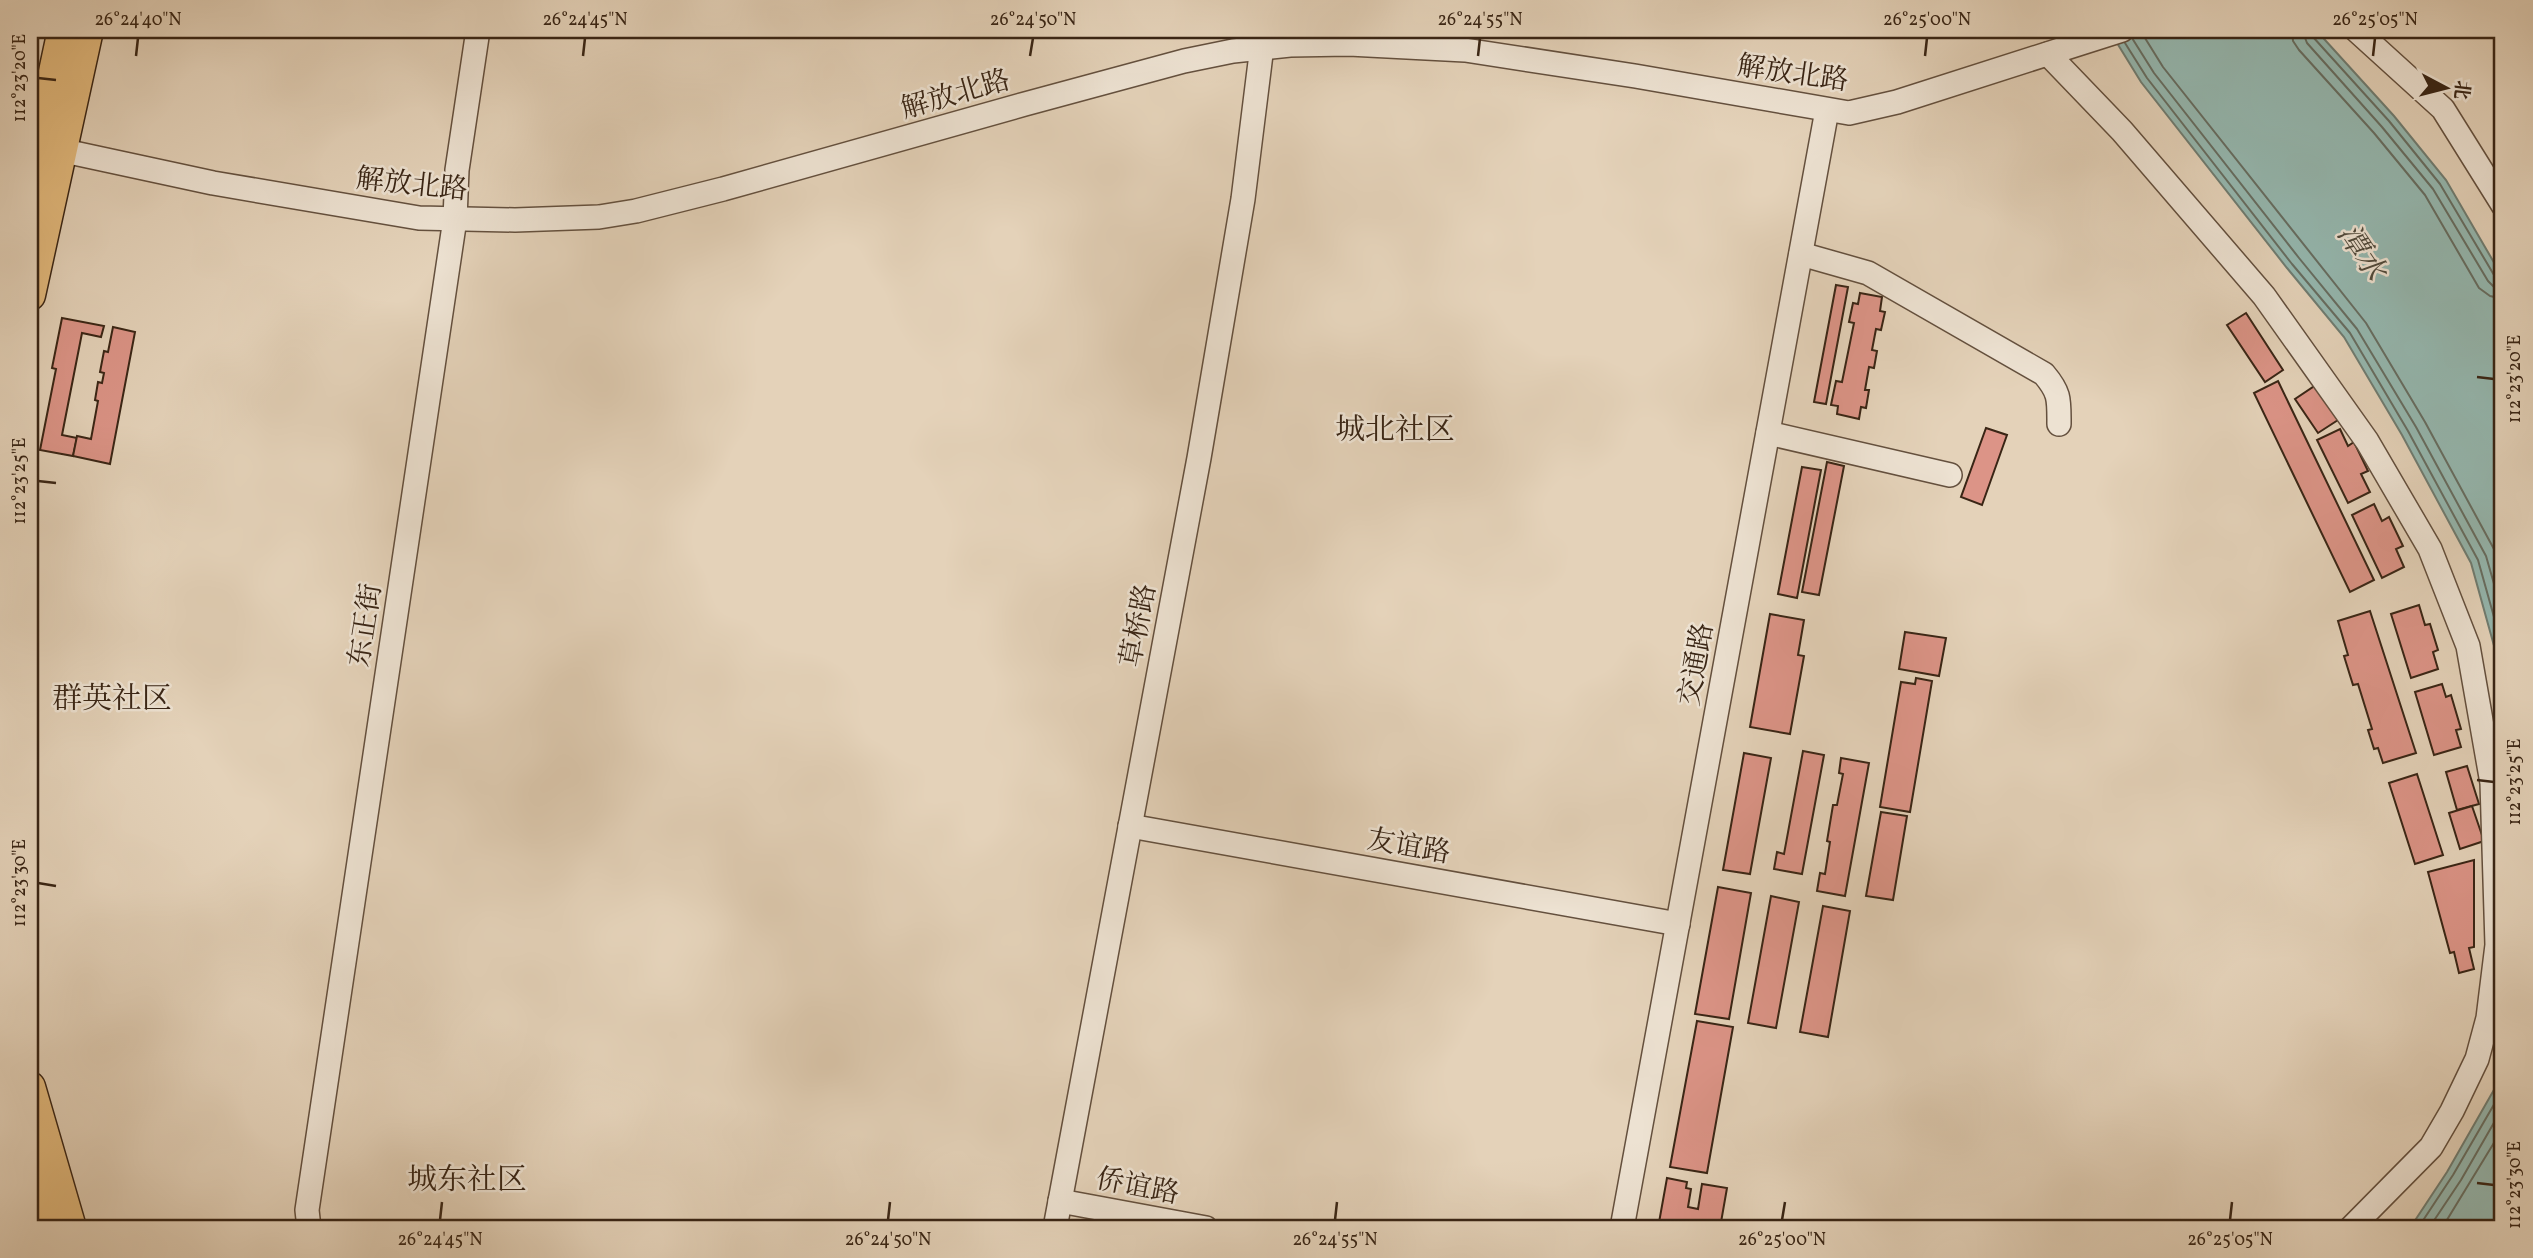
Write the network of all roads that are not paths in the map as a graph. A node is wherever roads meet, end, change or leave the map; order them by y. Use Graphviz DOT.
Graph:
graph roads {
  1 [pos="63,30"];
  2 [pos="88,30"];
  3 [pos="478,30"];
  4 [pos="2122,30"];
  5 [pos="2356,30"];
  6 [pos="2086,38"];
  7 [pos="1263,39"];
  8 [pos="2048,54"];
  9 [pos="1827,110"];
  10 [pos="43,146"];
  11 [pos="30,184"];
  12 [pos="2503,205"];
  13 [pos="455,219"];
  14 [pos="1801,254"];
  15 [pos="30,295"];
  16 [pos="2059,424"];
  17 [pos="1768,433"];
  18 [pos="1950,475"];
  19 [pos="1130,826"];
  20 [pos="1678,924"];
  21 [pos="30,1087"];
  22 [pos="30,1173"];
  23 [pos="1060,1201"];
  24 [pos="46,1228"];
  25 [pos="71,1228"];
  26 [pos="309,1228"];
  27 [pos="1055,1228"];
  28 [pos="1206,1228"];
  29 [pos="1622,1228"];
  30 [pos="2351,1228"];
  1 -- 10 [label="main road"];
  2 -- 10 [label="main road"];
  3 -- 13 [label="street, 东正街"];
  4 -- 6 [label="street, 解放北路"];
  5 -- 12 [label="street"];
  6 -- 8 [label="street, 解放北路"];
  7 -- 9 [label="street, 解放北路"];
  7 -- 13 [label="street, 解放北路"];
  7 -- 19 [label="street, 草桥路"];
  8 -- 9 [label="street, 解放北路"];
  8 -- 30 [label="street"];
  9 -- 14 [label="street, 交通路"];
  10 -- 11 [label="main road"];
  10 -- 13 [label="street, 解放北路"];
  10 -- 15 [label="main road"];
  13 -- 26 [label="street, 东正街"];
  14 -- 16 [label="street"];
  14 -- 17 [label="street, 交通路"];
  17 -- 18 [label="street"];
  17 -- 20 [label="street, 交通路"];
  19 -- 20 [label="street, 友谊路"];
  19 -- 23 [label="street, 草桥路"];
  20 -- 29 [label="street, 交通路"];
  21 -- 25 [label="main road"];
  22 -- 24 [label="main road"];
  23 -- 27 [label="street, 草桥路"];
  23 -- 28 [label="street, 侨谊路"];
}
